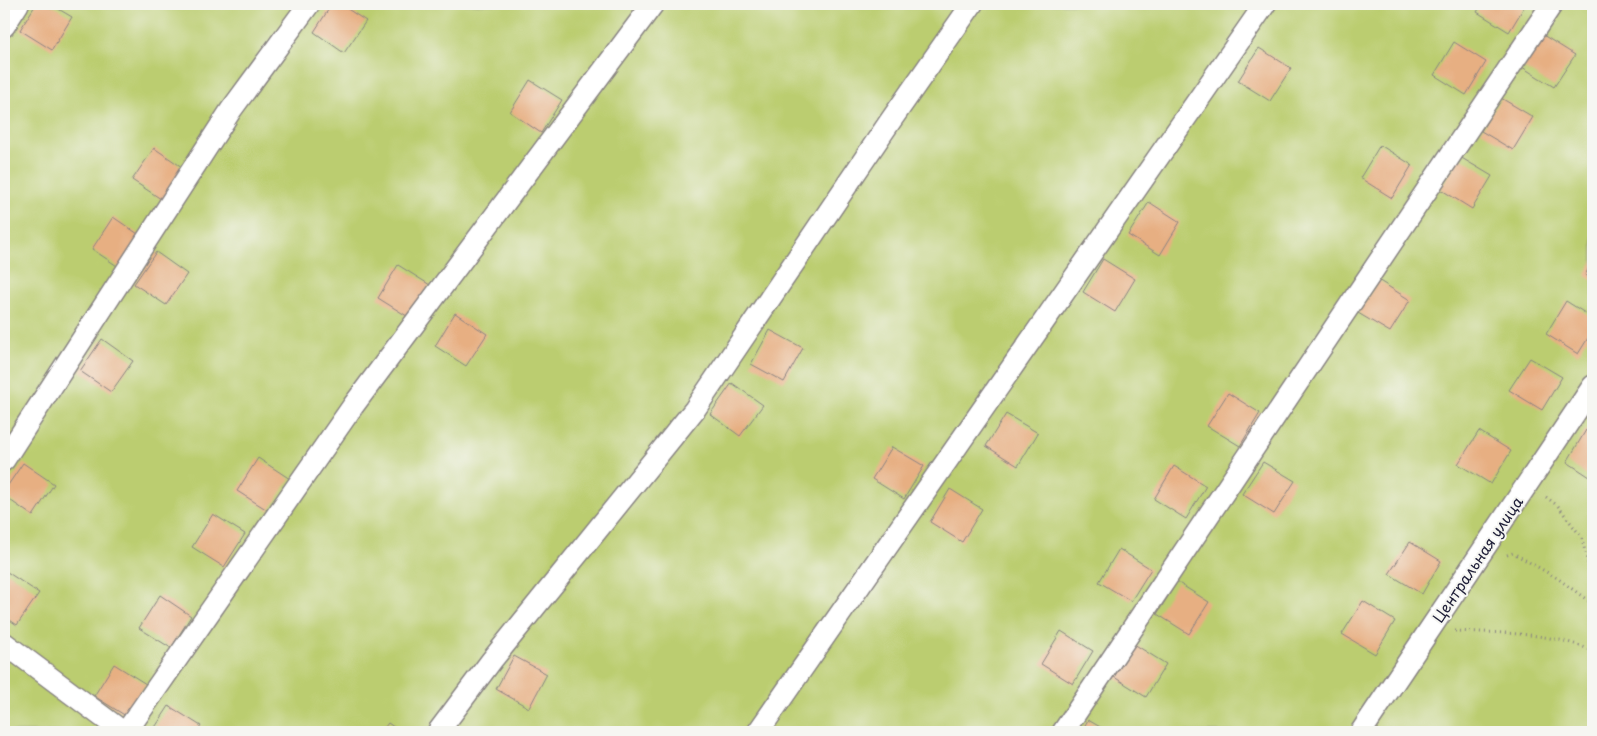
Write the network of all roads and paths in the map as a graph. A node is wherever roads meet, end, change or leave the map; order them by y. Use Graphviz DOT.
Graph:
graph roads {
  1 [pos="18,4"];
  2 [pos="309,4"];
  3 [pos="653,4"];
  4 [pos="972,4"];
  5 [pos="1265,4"];
  6 [pos="1552,4"];
  7 [pos="4,26"];
  8 [pos="1593,386"];
  9 [pos="4,460"];
  10 [pos="1528,483"];
  11 [pos="1475,562"];
  12 [pos="1593,587"];
  13 [pos="1593,604"];
  14 [pos="1430,630"];
  15 [pos="4,643"];
  16 [pos="1593,651"];
  17 [pos="125,732"];
  18 [pos="438,732"];
  19 [pos="758,732"];
  20 [pos="1063,732"];
  21 [pos="1361,732"];
  1 -- 7 [label="street"];
  2 -- 9 [label="street"];
  3 -- 17 [label="street"];
  4 -- 18 [label="street"];
  5 -- 19 [label="street"];
  6 -- 20 [label="street"];
  8 -- 10 [label="street, Центральная улица"];
  10 -- 11 [label="street, Центральная улица"];
  10 -- 12 [label="path"];
  11 -- 13 [label="path"];
  11 -- 14 [label="street, Центральная улица"];
  14 -- 16 [label="path"];
  14 -- 21 [label="street, Центральная улица"];
  15 -- 17 [label="street"];
}
